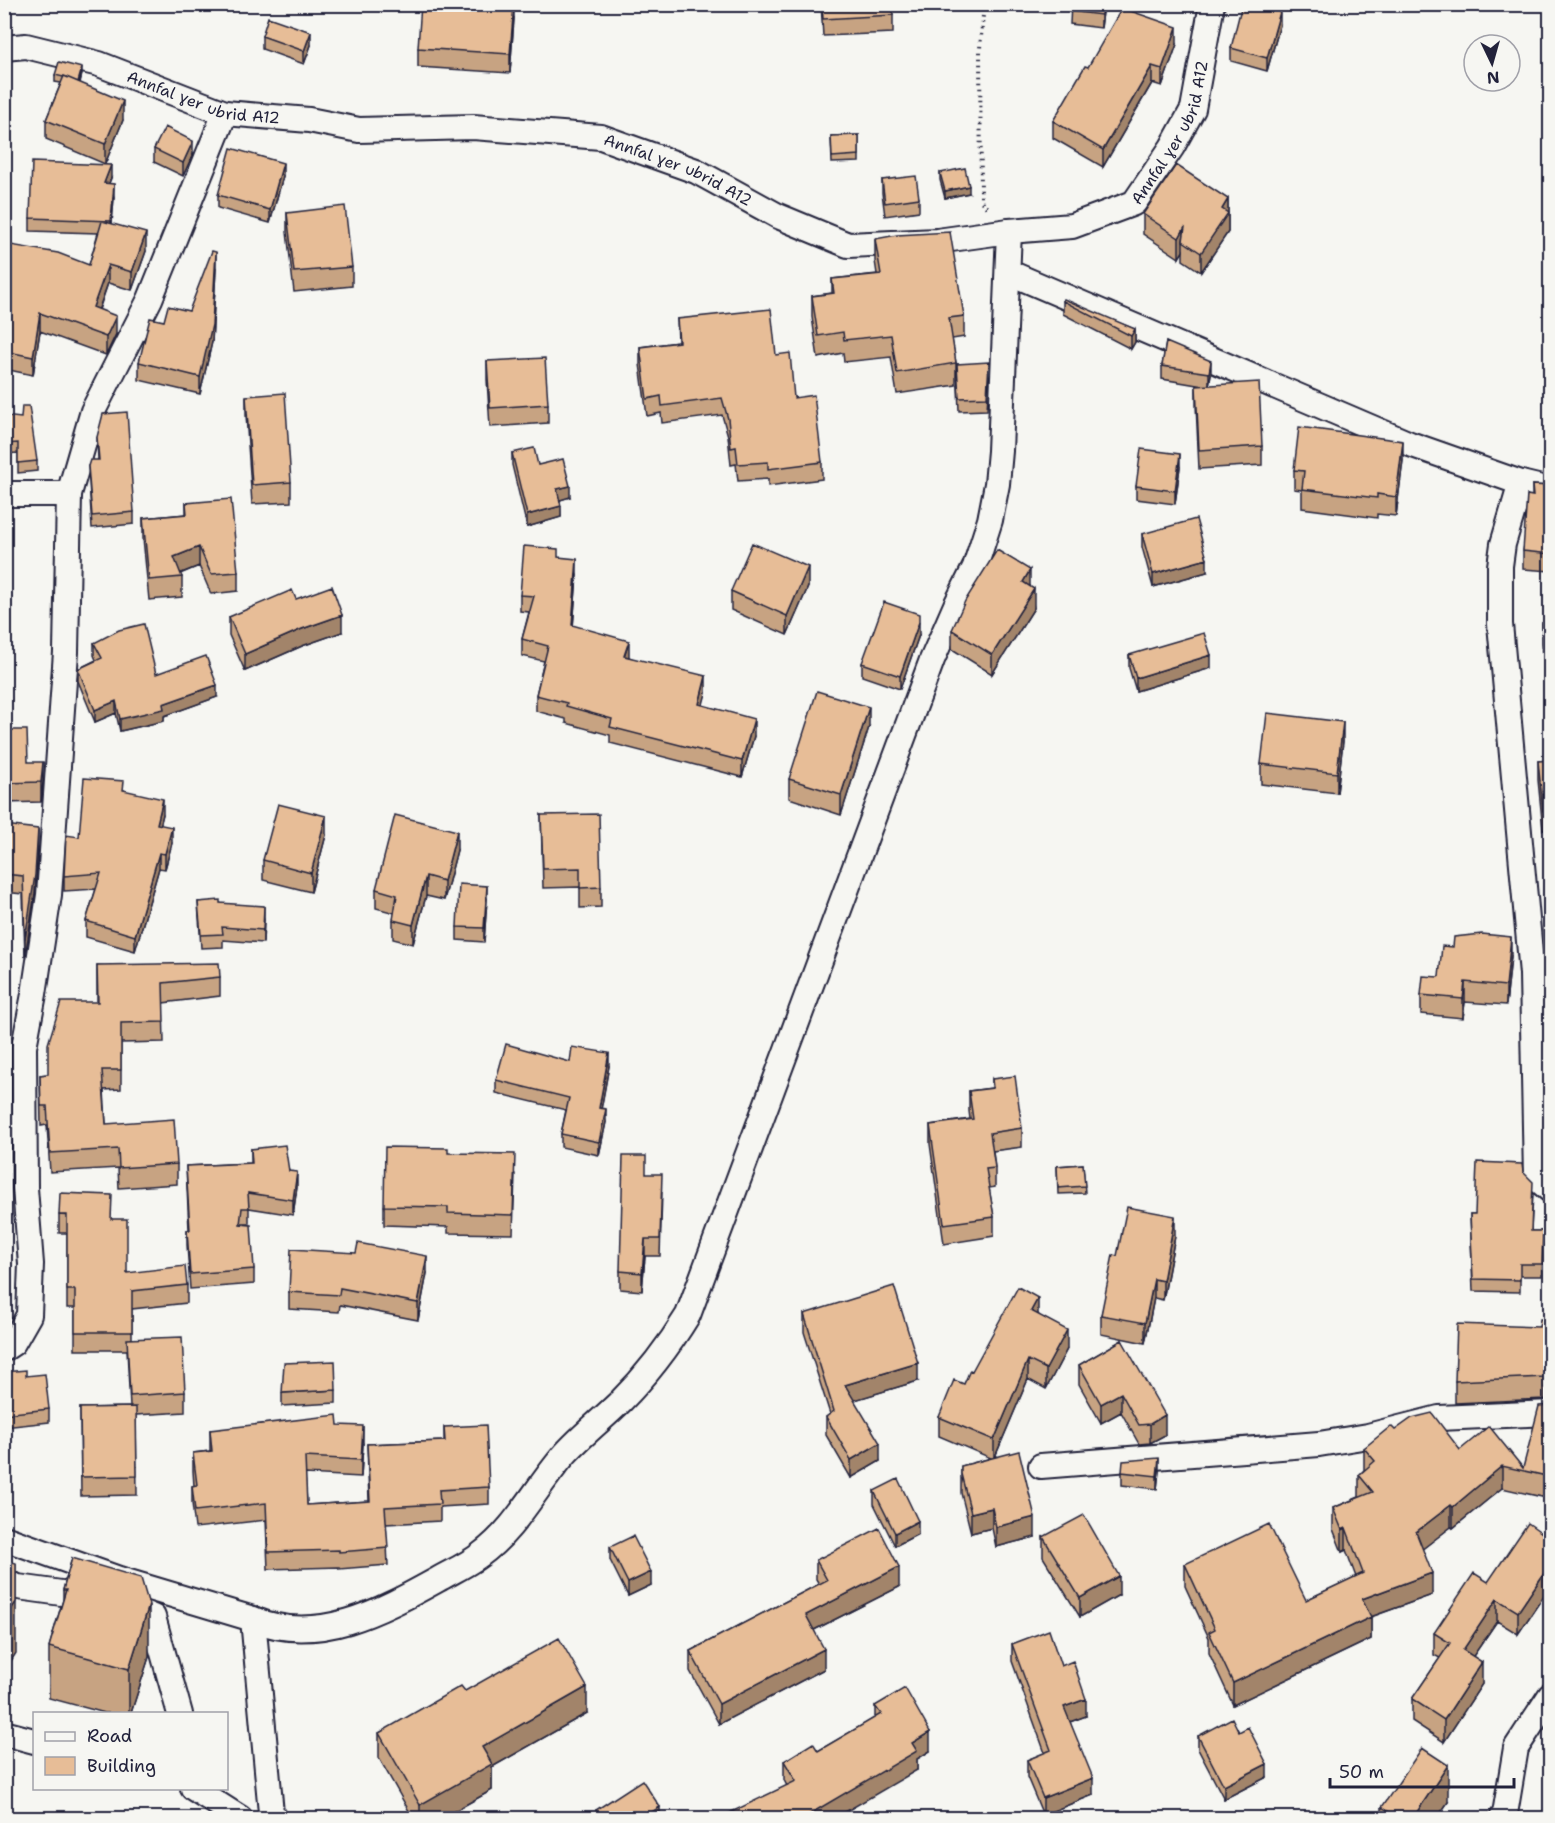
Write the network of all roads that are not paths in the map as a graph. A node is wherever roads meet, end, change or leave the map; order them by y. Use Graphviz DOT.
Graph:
graph roads {
  1 [pos="1212,4"];
  2 [pos="4,48"];
  3 [pos="225,113"];
  4 [pos="1009,231"];
  5 [pos="1008,272"];
  6 [pos="1521,483"];
  7 [pos="1551,489"];
  8 [pos="4,494"];
  9 [pos="69,494"];
  10 [pos="1551,1190"];
  11 [pos="4,1349"];
  12 [pos="1551,1413"];
  13 [pos="1041,1466"];
  14 [pos="4,1538"];
  15 [pos="4,1582"];
  16 [pos="253,1619"];
  17 [pos="1551,1696"];
  18 [pos="180,1712"];
  19 [pos="4,1733"];
  20 [pos="33,1741"];
  21 [pos="199,1791"];
  22 [pos="240,1818"];
  23 [pos="274,1818"];
  24 [pos="1503,1818"];
  1 -- 4 [label="street, Annfal ɣer ubrid A12"];
  2 -- 3 [label="street, Annfal ɣer ubrid A12"];
  3 -- 4 [label="street, Annfal ɣer ubrid A12"];
  3 -- 9 [label="street"];
  4 -- 5 [label="street"];
  5 -- 6 [label="street"];
  5 -- 16 [label="street"];
  6 -- 7 [label="street"];
  6 -- 10 [label="street"];
  8 -- 9 [label="street"];
  9 -- 11 [label="street"];
  12 -- 13 [label="street"];
  14 -- 16 [label="street"];
  15 -- 18 [label="street"];
  16 -- 23 [label="street"];
  17 -- 24 [label="street"];
  19 -- 20 [label="street"];
  21 -- 22 [label="street"];
}
